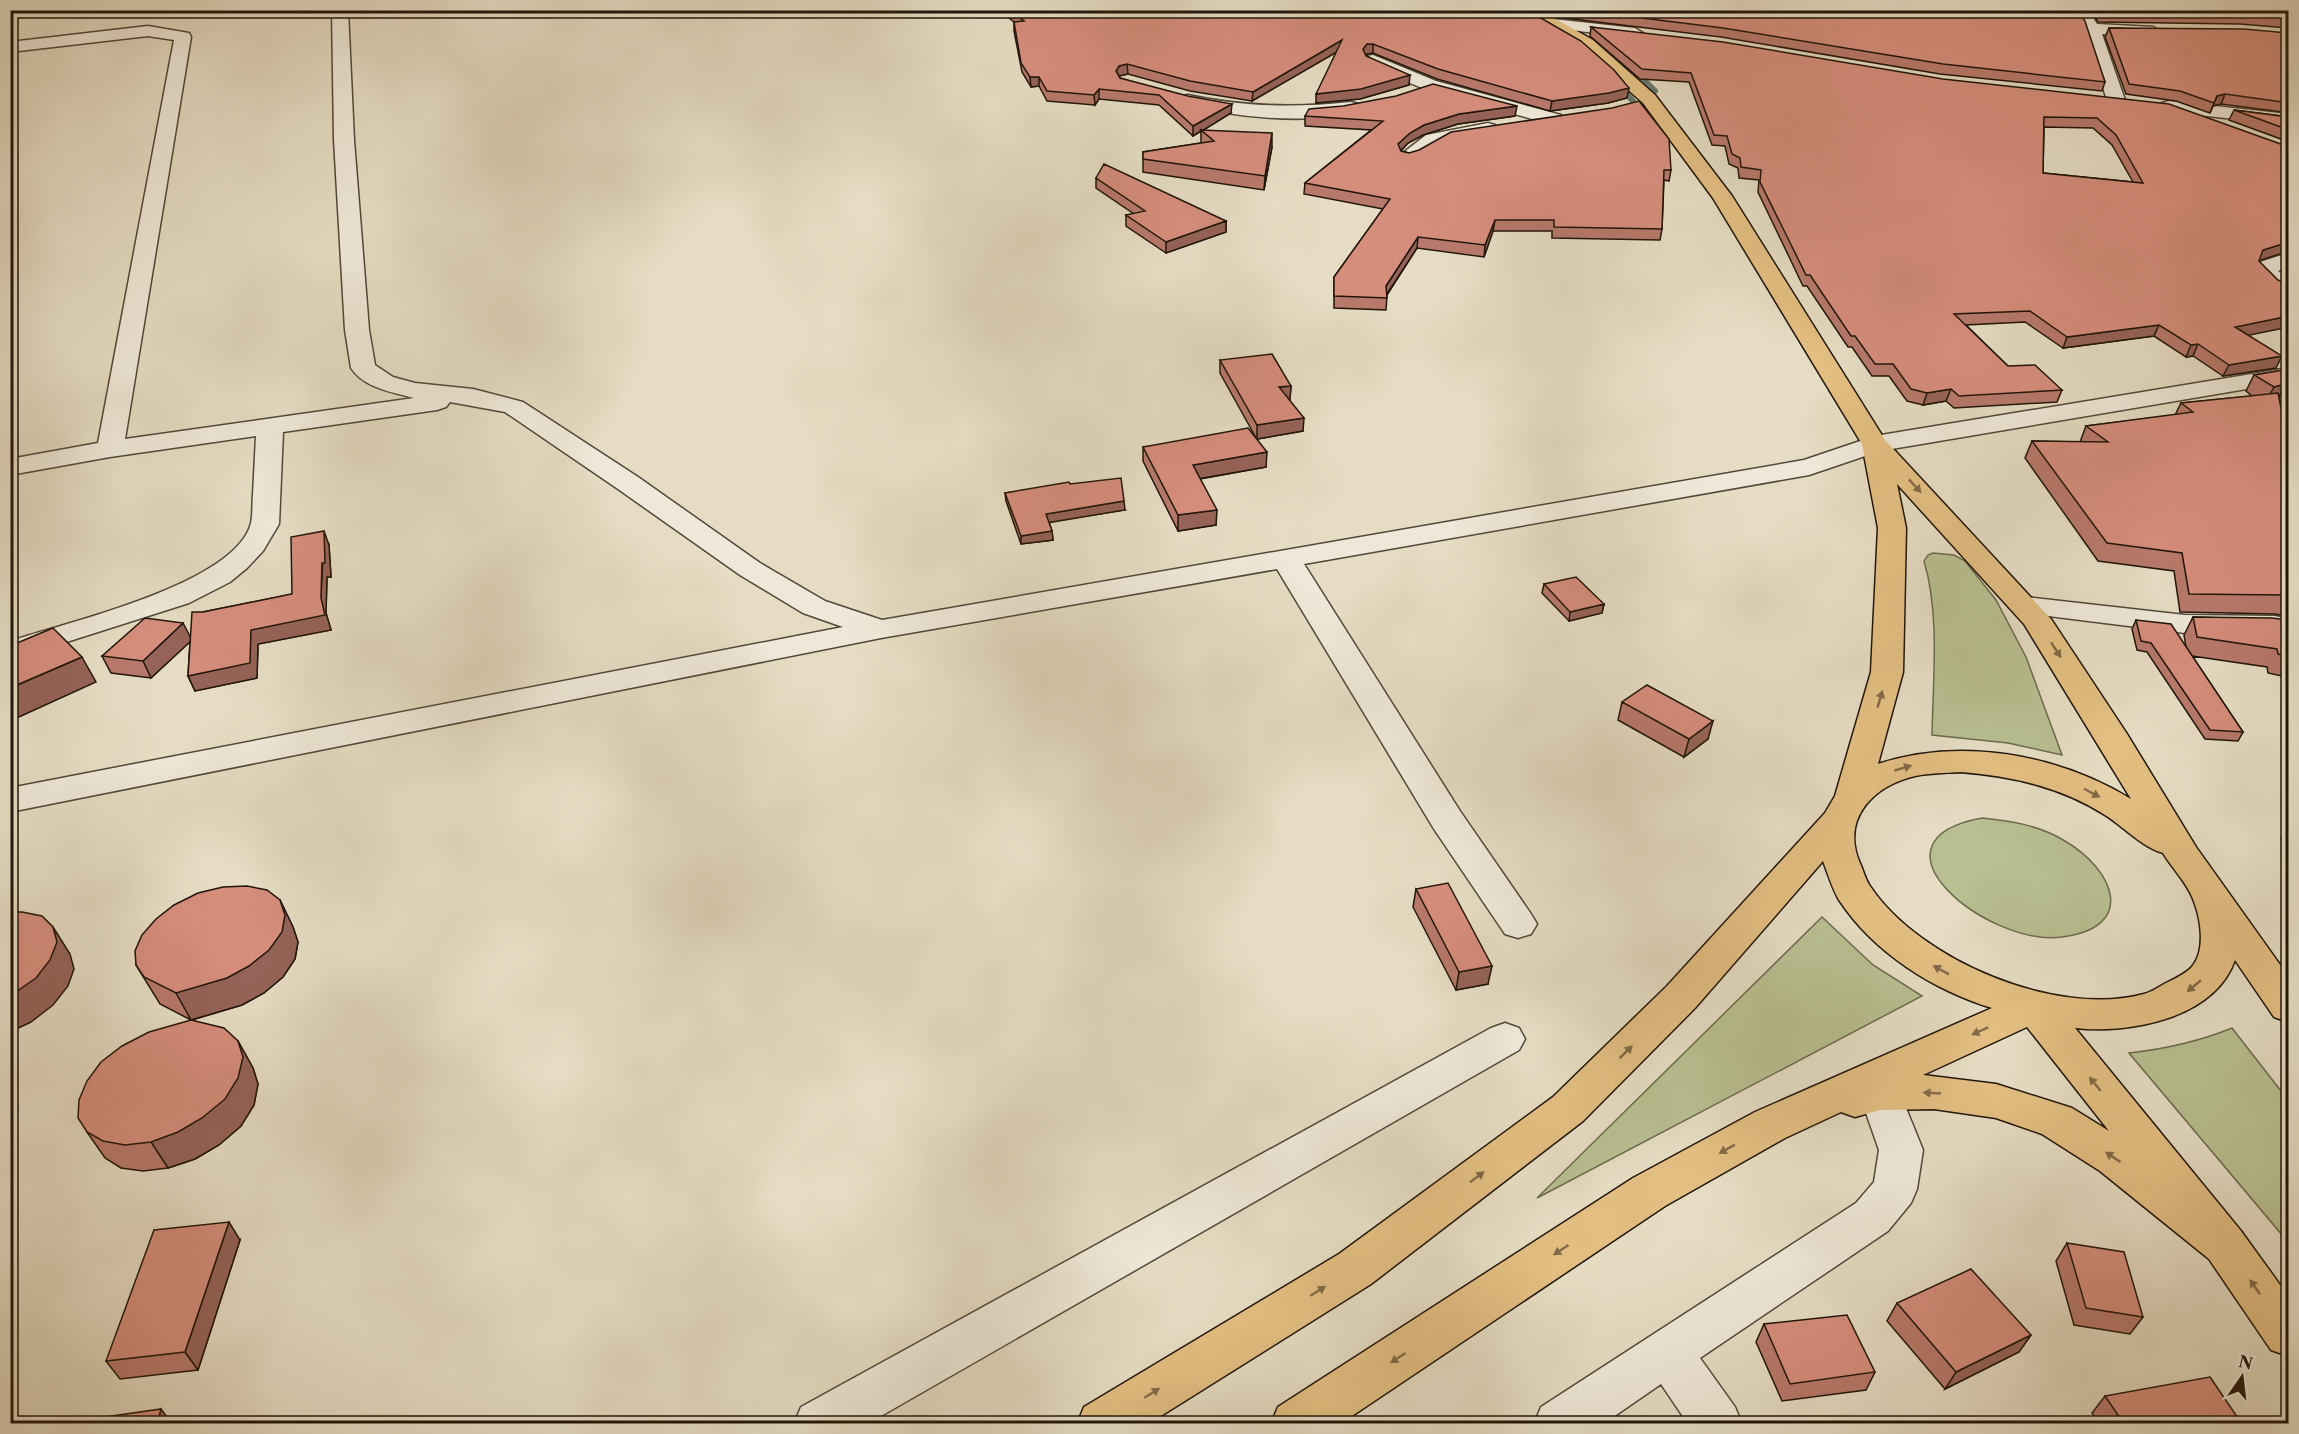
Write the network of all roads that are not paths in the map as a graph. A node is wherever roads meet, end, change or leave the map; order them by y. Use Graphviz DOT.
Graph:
graph roads {
  1 [pos="340,10"];
  2 [pos="1521,10"];
  3 [pos="2081,10"];
  4 [pos="1553,24"];
  5 [pos="2092,29"];
  6 [pos="2167,32"];
  7 [pos="1651,35"];
  8 [pos="10,47"];
  9 [pos="1373,60"];
  10 [pos="1430,85"];
  11 [pos="1412,93"];
  12 [pos="1173,95"];
  13 [pos="2095,98"];
  14 [pos="2116,100"];
  15 [pos="1371,104"];
  16 [pos="2169,107"];
  17 [pos="1577,115"];
  18 [pos="1554,118"];
  19 [pos="2289,120"];
  20 [pos="2247,134"];
  21 [pos="1409,156"];
  22 [pos="2289,260"];
  23 [pos="2289,289"];
  24 [pos="2289,375"];
  25 [pos="473,397"];
  26 [pos="270,425"];
  27 [pos="1875,444"];
  28 [pos="110,449"];
  29 [pos="10,467"];
  30 [pos="1286,559"];
  31 [pos="2026,606"];
  32 [pos="2289,628"];
  33 [pos="881,629"];
  34 [pos="10,651"];
  35 [pos="10,800"];
  36 [pos="1845,808"];
  37 [pos="2183,856"];
  38 [pos="2211,896"];
  39 [pos="1518,924"];
  40 [pos="2289,1006"];
  41 [pos="2034,1007"];
  42 [pos="1505,1039"];
  43 [pos="1880,1093"];
  44 [pos="1770,1125"];
  45 [pos="2225,1245"];
  46 [pos="2289,1334"];
  47 [pos="1667,1351"];
  48 [pos="819,1424"];
  49 [pos="1102,1424"];
  50 [pos="1296,1424"];
  51 [pos="1559,1424"];
  52 [pos="1717,1424"];
  1 -- 25 [label="street"];
  2 -- 4 [label="main road"];
  3 -- 5 [label="street"];
  4 -- 7 [label="street"];
  4 -- 27 [label="main road"];
  5 -- 6 [label="street"];
  5 -- 14 [label="street"];
  8 -- 28 [label="street"];
  9 -- 10 [label="street"];
  10 -- 11 [label="street"];
  10 -- 18 [label="street"];
  12 -- 15 [label="street"];
  13 -- 14 [label="street"];
  14 -- 16 [label="street"];
  16 -- 19 [label="street"];
  16 -- 20 [label="street"];
  17 -- 18 [label="street"];
  18 -- 21 [label="street"];
  22 -- 23 [label="street"];
  24 -- 27 [label="street"];
  25 -- 26 [label="street"];
  25 -- 33 [label="street"];
  26 -- 28 [label="street"];
  26 -- 34 [label="street"];
  27 -- 30 [label="street"];
  27 -- 31 [label="main road, one-way"];
  36 -- 27 [label="main road, one-way"];
  28 -- 29 [label="street"];
  30 -- 33 [label="street"];
  30 -- 39 [label="street"];
  31 -- 32 [label="street"];
  31 -- 37 [label="main road, one-way"];
  33 -- 35 [label="street"];
  36 -- 37 [label="main road, one-way"];
  41 -- 36 [label="main road, one-way"];
  49 -- 36 [label="main road, one-way"];
  37 -- 38 [label="main road"];
  38 -- 40 [label="main road"];
  38 -- 41 [label="main road, one-way"];
  41 -- 44 [label="main road, one-way"];
  45 -- 41 [label="main road, one-way"];
  42 -- 48 [label="street"];
  43 -- 44 [label="main road"];
  45 -- 43 [label="main road, one-way"];
  43 -- 47 [label="street"];
  44 -- 50 [label="main road, one-way"];
  46 -- 45 [label="main road, one-way"];
  47 -- 51 [label="street"];
  47 -- 52 [label="street"];
}
